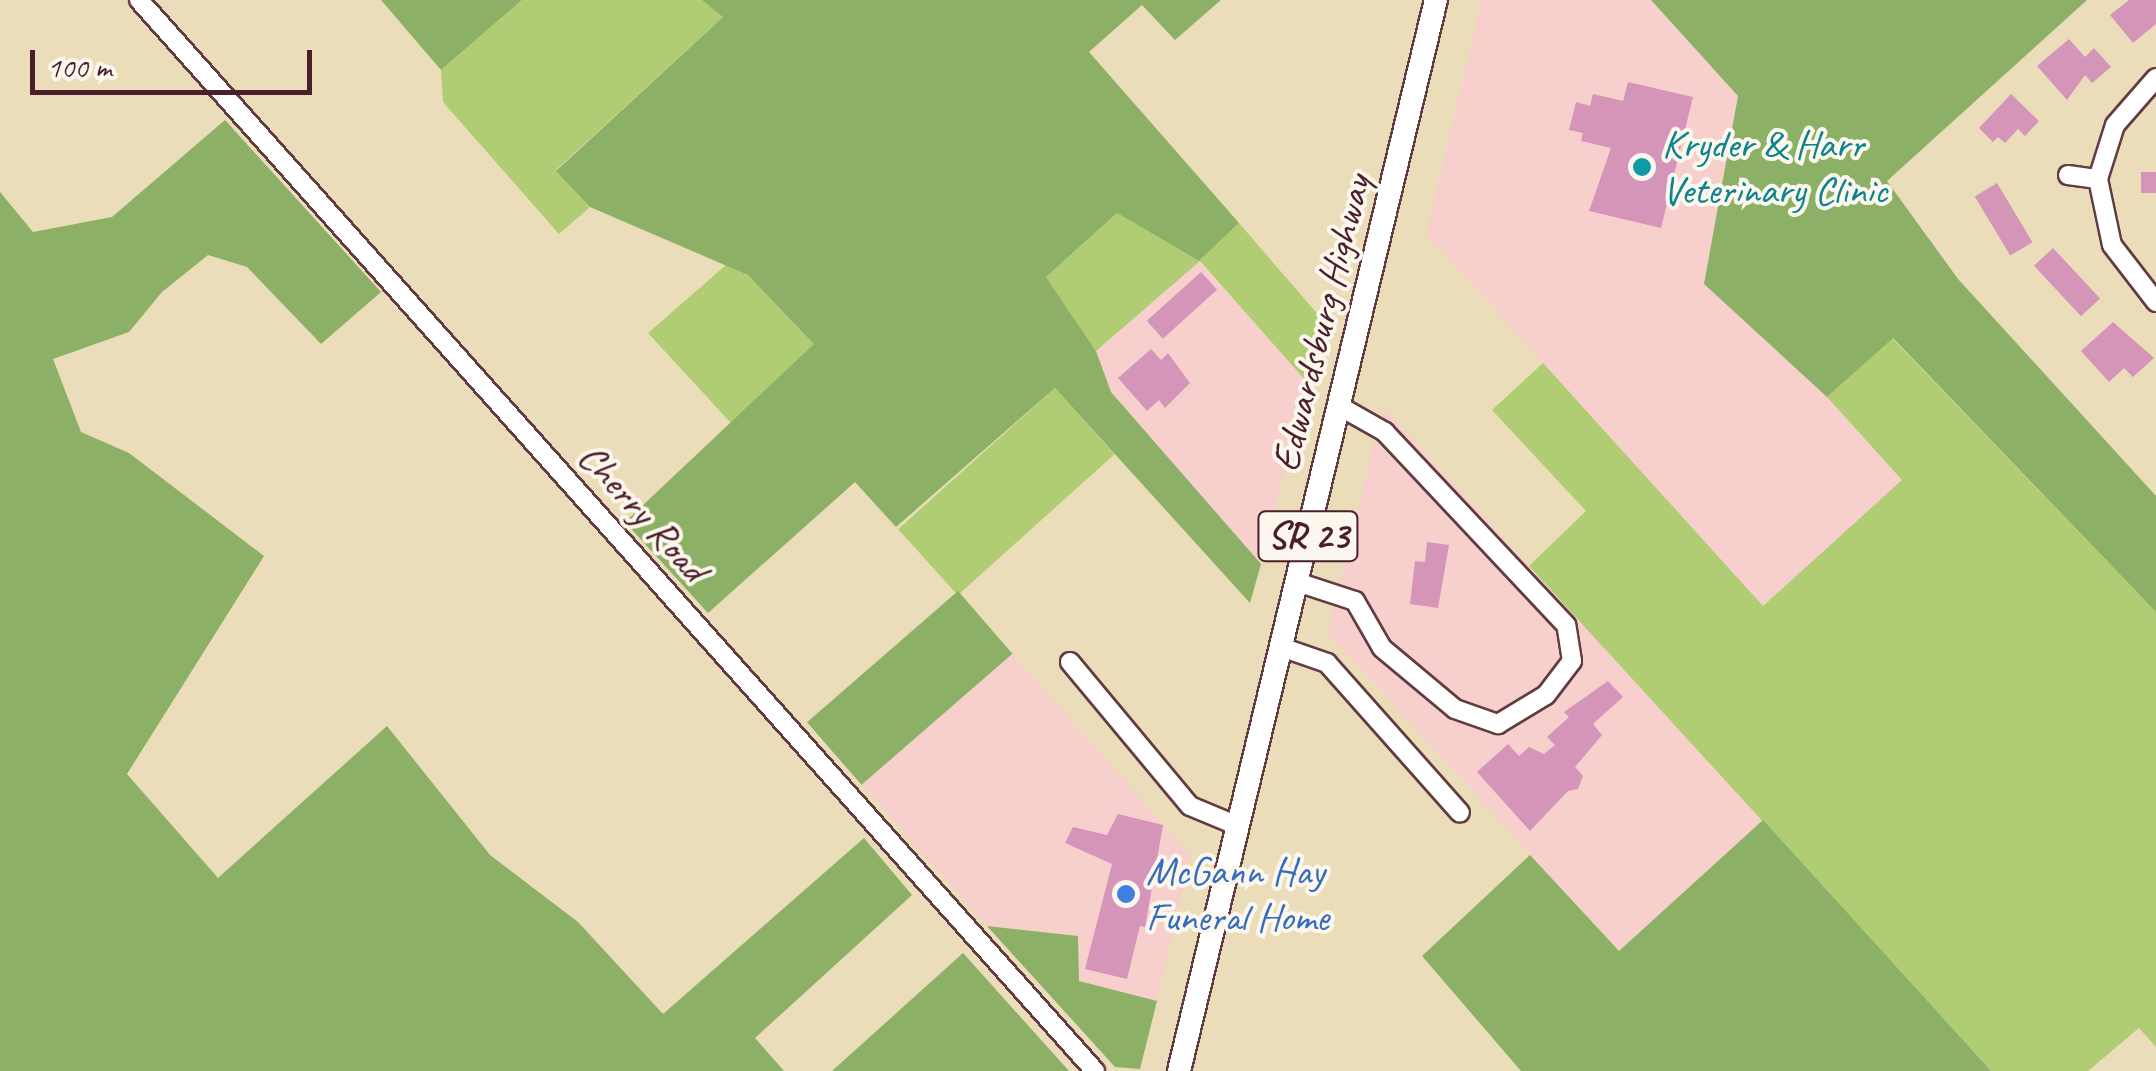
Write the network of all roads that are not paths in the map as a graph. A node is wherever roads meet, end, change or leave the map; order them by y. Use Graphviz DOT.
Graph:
graph roads {
  1 [pos="139,0"];
  2 [pos="1436,0"];
  3 [pos="2156,78"];
  4 [pos="2068,175"];
  5 [pos="2098,179"];
  6 [pos="2156,302"];
  7 [pos="1339,406"];
  8 [pos="1297,582"];
  9 [pos="1281,647"];
  10 [pos="1070,662"];
  11 [pos="1460,813"];
  12 [pos="1238,826"];
  13 [pos="1095,1071"];
  14 [pos="1179,1071"];
  1 -- 13 [label="street, Cherry Road"];
  2 -- 7 [label="main road, Edwardsburg Highway / SR 23"];
  3 -- 5 [label="street"];
  4 -- 5 [label="street"];
  5 -- 6 [label="street"];
  7 -- 8 [label="main road, Edwardsburg Highway / SR 23"];
  7 -- 8 [label="street"];
  8 -- 9 [label="main road, Edwardsburg Highway / SR 23"];
  9 -- 11 [label="street"];
  9 -- 12 [label="main road, Edwardsburg Highway / SR 23"];
  10 -- 12 [label="street"];
  12 -- 14 [label="main road, Edwardsburg Highway / SR 23"];
}
